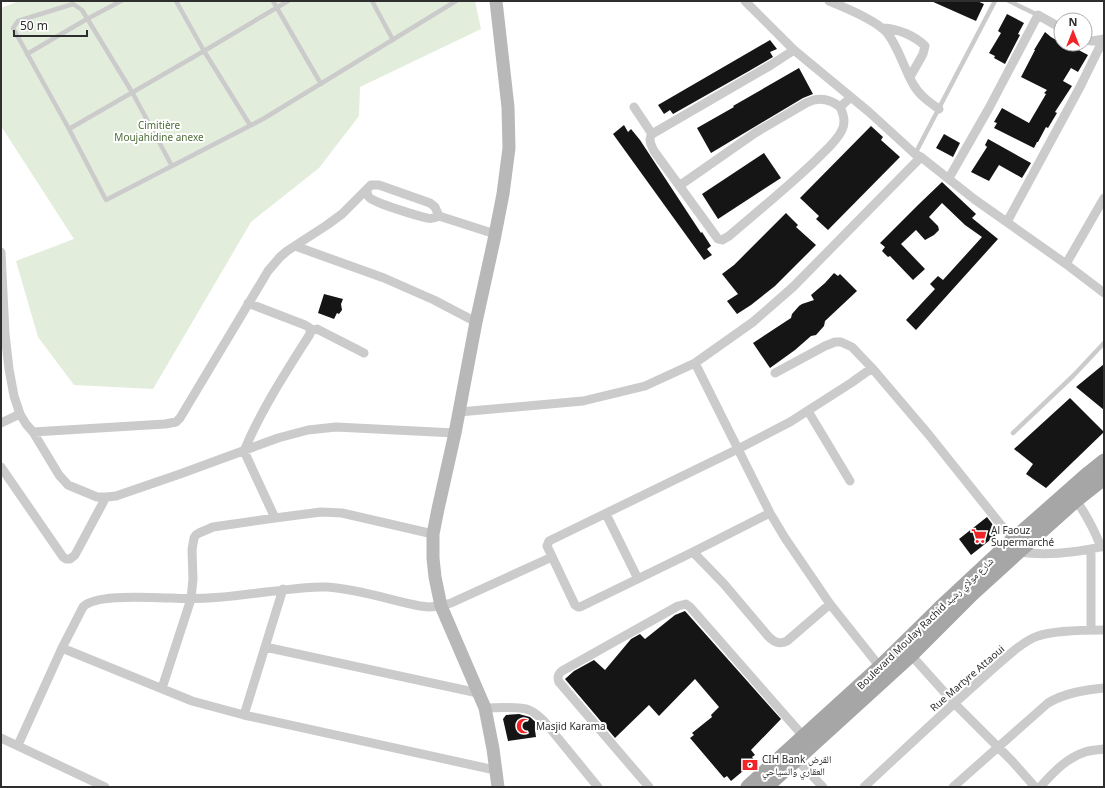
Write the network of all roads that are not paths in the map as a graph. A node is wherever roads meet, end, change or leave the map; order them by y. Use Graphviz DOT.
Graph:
graph roads {
  1 [pos="120,1"];
  2 [pos="176,1"];
  3 [pos="273,1"];
  4 [pos="288,1"];
  5 [pos="372,1"];
  6 [pos="456,1"];
  7 [pos="496,1"];
  8 [pos="745,1"];
  9 [pos="830,1"];
  10 [pos="996,1"];
  11 [pos="1009,1"];
  12 [pos="276,8"];
  13 [pos="1038,15"];
  14 [pos="87,19"];
  15 [pos="1053,23"];
  16 [pos="880,28"];
  17 [pos="393,40"];
  18 [pos="1103,40"];
  19 [pos="1093,42"];
  20 [pos="794,50"];
  21 [pos="204,51"];
  22 [pos="27,54"];
  23 [pos="910,77"];
  24 [pos="321,84"];
  25 [pos="132,92"];
  26 [pos="851,97"];
  27 [pos="634,107"];
  28 [pos="840,107"];
  29 [pos="939,109"];
  30 [pos="250,125"];
  31 [pos="69,129"];
  32 [pos="652,134"];
  33 [pos="918,156"];
  34 [pos="172,166"];
  35 [pos="949,178"];
  36 [pos="679,186"];
  37 [pos="367,189"];
  38 [pos="1104,198"];
  39 [pos="439,216"];
  40 [pos="1006,222"];
  41 [pos="496,234"];
  42 [pos="295,246"];
  43 [pos="1,252"];
  44 [pos="1066,264"];
  45 [pos="1104,293"];
  46 [pos="248,303"];
  47 [pos="476,322"];
  48 [pos="310,331"];
  49 [pos="1104,343"];
  50 [pos="364,353"];
  51 [pos="695,362"];
  52 [pos="872,368"];
  53 [pos="776,373"];
  54 [pos="808,411"];
  55 [pos="459,412"];
  56 [pos="20,414"];
  57 [pos="1,423"];
  58 [pos="33,432"];
  59 [pos="1013,432"];
  60 [pos="455,433"];
  61 [pos="738,448"];
  62 [pos="244,451"];
  63 [pos="1104,461"];
  64 [pos="1,467"];
  65 [pos="1104,478"];
  66 [pos="850,480"];
  67 [pos="106,497"];
  68 [pos="1076,500"];
  69 [pos="770,512"];
  70 [pos="606,514"];
  71 [pos="275,518"];
  72 [pos="433,534"];
  73 [pos="1015,546"];
  74 [pos="1102,547"];
  75 [pos="1091,550"];
  76 [pos="693,552"];
  77 [pos="552,557"];
  78 [pos="638,579"];
  79 [pos="283,589"];
  80 [pos="191,599"];
  81 [pos="830,604"];
  82 [pos="441,606"];
  83 [pos="1091,630"];
  84 [pos="1104,630"];
  85 [pos="266,647"];
  86 [pos="62,648"];
  87 [pos="911,655"];
  88 [pos="880,667"];
  89 [pos="162,688"];
  90 [pos="1104,688"];
  91 [pos="478,693"];
  92 [pos="955,704"];
  93 [pos="485,708"];
  94 [pos="244,715"];
  95 [pos="804,737"];
  96 [pos="1,738"];
  97 [pos="18,745"];
  98 [pos="998,747"];
  99 [pos="1104,749"];
  100 [pos="797,760"];
  101 [pos="495,770"];
  102 [pos="105,787"];
  103 [pos="498,787"];
  104 [pos="598,787"];
  105 [pos="649,787"];
  106 [pos="748,787"];
  107 [pos="766,787"];
  108 [pos="823,787"];
  109 [pos="864,787"];
  110 [pos="953,787"];
  111 [pos="1035,787"];
  112 [pos="1040,787"];
  1 -- 14 [label="lane"];
  2 -- 21 [label="lane"];
  3 -- 12 [label="lane"];
  4 -- 12 [label="lane"];
  5 -- 17 [label="lane"];
  6 -- 17 [label="lane"];
  7 -- 41 [label="street"];
  8 -- 20 [label="street"];
  9 -- 16 [label="street"];
  10 -- 29 [label="lane"];
  11 -- 13 [label="lane"];
  12 -- 21 [label="lane"];
  12 -- 24 [label="lane"];
  13 -- 15 [label="street"];
  13 -- 35 [label="street"];
  14 -- 22 [label="lane"];
  14 -- 22 [label="lane"];
  14 -- 25 [label="lane"];
  16 -- 23 [label="street"];
  16 -- 23 [label="street"];
  17 -- 24 [label="lane"];
  18 -- 19 [label="street"];
  18 -- 40 [label="street"];
  20 -- 26 [label="street"];
  20 -- 32 [label="street"];
  21 -- 25 [label="lane"];
  21 -- 30 [label="lane"];
  22 -- 31 [label="lane"];
  23 -- 29 [label="street"];
  24 -- 30 [label="lane"];
  25 -- 31 [label="lane"];
  25 -- 34 [label="lane"];
  26 -- 28 [label="street"];
  26 -- 33 [label="street"];
  27 -- 32 [label="street"];
  28 -- 36 [label="street"];
  28 -- 36 [label="street"];
  29 -- 33 [label="lane"];
  30 -- 34 [label="lane"];
  31 -- 34 [label="lane"];
  32 -- 36 [label="street"];
  33 -- 35 [label="street"];
  33 -- 51 [label="street"];
  35 -- 40 [label="street"];
  37 -- 39 [label="street"];
  37 -- 39 [label="street"];
  37 -- 42 [label="street"];
  38 -- 44 [label="street"];
  39 -- 41 [label="street"];
  40 -- 44 [label="street"];
  41 -- 47 [label="street"];
  42 -- 46 [label="street"];
  42 -- 47 [label="street"];
  43 -- 56 [label="street"];
  44 -- 45 [label="street"];
  46 -- 48 [label="street"];
  46 -- 58 [label="street"];
  47 -- 55 [label="street"];
  48 -- 50 [label="street"];
  48 -- 62 [label="street"];
  49 -- 59 [label="lane"];
  51 -- 55 [label="street"];
  51 -- 61 [label="street"];
  52 -- 53 [label="street"];
  52 -- 54 [label="street"];
  52 -- 73 [label="street"];
  54 -- 61 [label="street"];
  54 -- 66 [label="street"];
  55 -- 60 [label="street"];
  56 -- 57 [label="street"];
  56 -- 58 [label="street"];
  58 -- 67 [label="street"];
  60 -- 62 [label="street"];
  60 -- 72 [label="street"];
  61 -- 69 [label="street"];
  61 -- 70 [label="street"];
  62 -- 67 [label="street"];
  62 -- 71 [label="street"];
  63 -- 73 [label="main road, Boulevard Moulay Rachid شارع مولاي رشيد"];
  64 -- 67 [label="street"];
  65 -- 68 [label="main road, Boulevard Moulay Rachid شارع مولاي رشيد"];
  68 -- 73 [label="main road, Boulevard Moulay Rachid شارع مولاي رشيد"];
  68 -- 74 [label="street"];
  69 -- 76 [label="street"];
  69 -- 81 [label="street"];
  70 -- 77 [label="street"];
  70 -- 78 [label="street"];
  71 -- 72 [label="street"];
  71 -- 80 [label="street"];
  72 -- 82 [label="street"];
  73 -- 75 [label="street"];
  73 -- 87 [label="main road, Boulevard Moulay Rachid شارع مولاي رشيد"];
  73 -- 88 [label="main road, Boulevard Moulay Rachid شارع مولاي رشيد"];
  74 -- 75 [label="street"];
  75 -- 83 [label="street"];
  76 -- 78 [label="street"];
  76 -- 81 [label="street"];
  77 -- 78 [label="street"];
  77 -- 82 [label="street"];
  79 -- 80 [label="street"];
  79 -- 82 [label="street"];
  79 -- 85 [label="street"];
  80 -- 86 [label="street"];
  80 -- 89 [label="street"];
  81 -- 88 [label="street"];
  82 -- 91 [label="street"];
  83 -- 84 [label="street, Rue Martyre Attaoui"];
  83 -- 92 [label="street, Rue Martyre Attaoui"];
  85 -- 91 [label="street"];
  85 -- 94 [label="street"];
  86 -- 89 [label="street"];
  86 -- 97 [label="street"];
  87 -- 92 [label="street"];
  87 -- 100 [label="main road, Boulevard Moulay Rachid شارع مولاي رشيد"];
  88 -- 95 [label="main road, Boulevard Moulay Rachid شارع مولاي رشيد"];
  89 -- 94 [label="street"];
  90 -- 98 [label="street"];
  91 -- 93 [label="street"];
  92 -- 98 [label="street"];
  92 -- 109 [label="street, Rue Martyre Attaoui"];
  93 -- 101 [label="street"];
  93 -- 104 [label="street"];
  94 -- 101 [label="street"];
  95 -- 105 [label="street"];
  95 -- 106 [label="main road, Boulevard Moulay Rachid شارع مولاي رشيد"];
  96 -- 97 [label="street"];
  97 -- 102 [label="street"];
  98 -- 110 [label="street"];
  98 -- 111 [label="street"];
  99 -- 112 [label="street"];
  100 -- 107 [label="main road, Boulevard Moulay Rachid شارع مولاي رشيد"];
  100 -- 108 [label="street"];
  101 -- 103 [label="street"];
}
